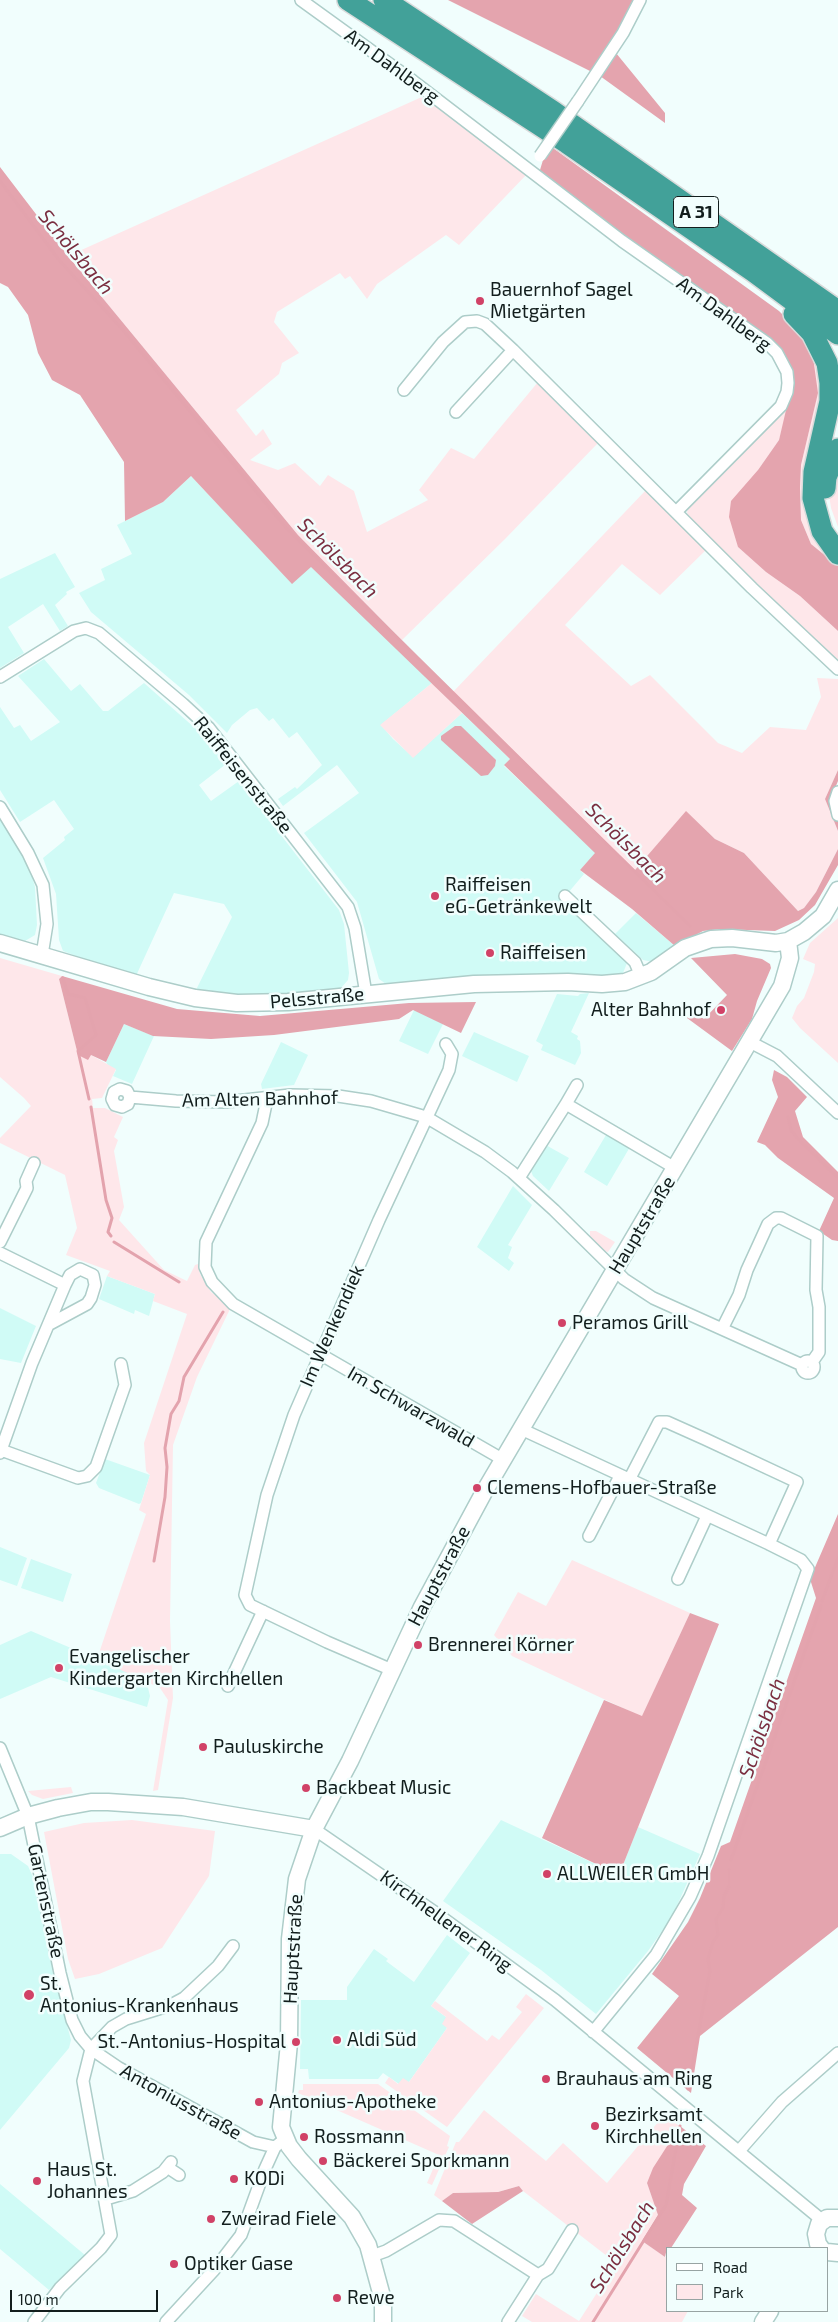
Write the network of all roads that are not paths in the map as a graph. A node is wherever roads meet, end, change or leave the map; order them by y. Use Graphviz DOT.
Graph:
graph roads {
  1 [pos="301,0"];
  2 [pos="348,0"];
  3 [pos="384,0"];
  4 [pos="640,0"];
  5 [pos="530,170"];
  6 [pos="753,271"];
  7 [pos="838,311"];
  8 [pos="838,334"];
  9 [pos="513,350"];
  10 [pos="404,390"];
  11 [pos="456,412"];
  12 [pos="838,449"];
  13 [pos="676,512"];
  14 [pos="838,536"];
  15 [pos="838,554"];
  16 [pos="838,670"];
  17 [pos="0,678"];
  18 [pos="838,792"];
  19 [pos="0,807"];
  20 [pos="838,816"];
  21 [pos="838,890"];
  22 [pos="566,896"];
  23 [pos="788,940"];
  24 [pos="0,943"];
  25 [pos="42,955"];
  26 [pos="641,976"];
  27 [pos="366,994"];
  28 [pos="750,1042"];
  29 [pos="446,1044"];
  30 [pos="577,1085"];
  31 [pos="130,1097"];
  32 [pos="267,1099"];
  33 [pos="566,1104"];
  34 [pos="838,1113"];
  35 [pos="426,1118"];
  36 [pos="34,1163"];
  37 [pos="675,1168"];
  38 [pos="518,1178"];
  39 [pos="0,1242"];
  40 [pos="0,1253"];
  41 [pos="614,1272"];
  42 [pos="66,1285"];
  43 [pos="48,1326"];
  44 [pos="722,1329"];
  45 [pos="320,1354"];
  46 [pos="120,1364"];
  47 [pos="521,1429"];
  48 [pos="1,1452"];
  49 [pos="502,1459"];
  50 [pos="625,1478"];
  51 [pos="707,1516"];
  52 [pos="589,1536"];
  53 [pos="769,1544"];
  54 [pos="678,1579"];
  55 [pos="263,1611"];
  56 [pos="392,1670"];
  57 [pos="228,1686"];
  58 [pos="0,1748"];
  59 [pos="28,1816"];
  60 [pos="0,1828"];
  61 [pos="314,1829"];
  62 [pos="233,1946"];
  63 [pos="593,2032"];
  64 [pos="91,2050"];
  65 [pos="838,2054"];
  66 [pos="280,2143"];
  67 [pos="739,2151"];
  68 [pos="179,2176"];
  69 [pos="106,2199"];
  70 [pos="830,2219"];
  71 [pos="572,2230"];
  72 [pos="821,2247"];
  73 [pos="372,2256"];
  74 [pos="538,2275"];
  75 [pos="34,2322"];
  76 [pos="166,2322"];
  77 [pos="382,2322"];
  78 [pos="508,2322"];
  1 -- 5 [label="street, Am Dahlberg"];
  2 -- 6 [label="highway, A 31"];
  3 -- 7 [label="highway, A 31"];
  4 -- 5 [label="street, bridge"];
  5 -- 13 [label="street, Am Dahlberg"];
  6 -- 8 [label="highway, A 31"];
  6 -- 15 [label="highway"];
  9 -- 10 [label="street"];
  9 -- 11 [label="street"];
  9 -- 13 [label="street"];
  12 -- 14 [label="highway"];
  13 -- 16 [label="street"];
  17 -- 27 [label="street, Raiffeisenstraße"];
  18 -- 20 [label="street"];
  19 -- 25 [label="street"];
  21 -- 23 [label="street"];
  22 -- 26 [label="street"];
  23 -- 26 [label="street, Pelsstraße"];
  23 -- 28 [label="street, Hauptstraße"];
  24 -- 25 [label="street, Pelsstraße"];
  25 -- 27 [label="street, Pelsstraße"];
  26 -- 27 [label="street, Pelsstraße"];
  28 -- 34 [label="street"];
  28 -- 37 [label="street, Hauptstraße"];
  29 -- 35 [label="street, Im Wenkendiek"];
  30 -- 33 [label="street"];
  31 -- 32 [label="street, Am Alten Bahnhof"];
  32 -- 35 [label="street, Am Alten Bahnhof"];
  32 -- 45 [label="street, Im Schwarzwald"];
  33 -- 37 [label="street"];
  33 -- 38 [label="street"];
  35 -- 38 [label="street, Am Alten Bahnhof"];
  35 -- 45 [label="street, Im Wenkendiek"];
  36 -- 39 [label="street"];
  37 -- 41 [label="street, Hauptstraße"];
  38 -- 41 [label="street, Am Alten Bahnhof"];
  40 -- 42 [label="street"];
  41 -- 44 [label="street, Am Alten Bahnhof"];
  41 -- 47 [label="street, Hauptstraße"];
  42 -- 43 [label="street"];
  42 -- 43 [label="street"];
  43 -- 48 [label="street"];
  44 -- 44 [label="street, Am Alten Bahnhof"];
  45 -- 49 [label="street, Im Schwarzwald"];
  45 -- 55 [label="street, Im Wenkendiek"];
  46 -- 48 [label="street"];
  47 -- 49 [label="street, Hauptstraße"];
  47 -- 50 [label="street"];
  49 -- 56 [label="street, Hauptstraße"];
  50 -- 51 [label="street"];
  50 -- 52 [label="street"];
  50 -- 53 [label="street"];
  51 -- 53 [label="street"];
  51 -- 54 [label="street"];
  53 -- 63 [label="street"];
  55 -- 56 [label="street, Im Wenkendiek"];
  55 -- 57 [label="street"];
  56 -- 61 [label="street, Hauptstraße"];
  58 -- 59 [label="street, Gartenstraße"];
  59 -- 60 [label="street, Kirchhellener Ring"];
  59 -- 61 [label="street, Kirchhellener Ring"];
  59 -- 64 [label="street, Gartenstraße"];
  61 -- 63 [label="street, Kirchhellener Ring"];
  61 -- 66 [label="street, Hauptstraße"];
  62 -- 64 [label="street"];
  63 -- 67 [label="street, Kirchhellener Ring"];
  64 -- 66 [label="street, Antoniusstraße"];
  64 -- 69 [label="street"];
  65 -- 67 [label="street"];
  66 -- 73 [label="street"];
  66 -- 76 [label="street"];
  67 -- 70 [label="street, Kirchhellener Ring"];
  68 -- 69 [label="street"];
  69 -- 75 [label="street"];
  70 -- 72 [label="street"];
  71 -- 74 [label="street"];
  73 -- 74 [label="street"];
  73 -- 77 [label="street"];
  74 -- 78 [label="street"];
}
